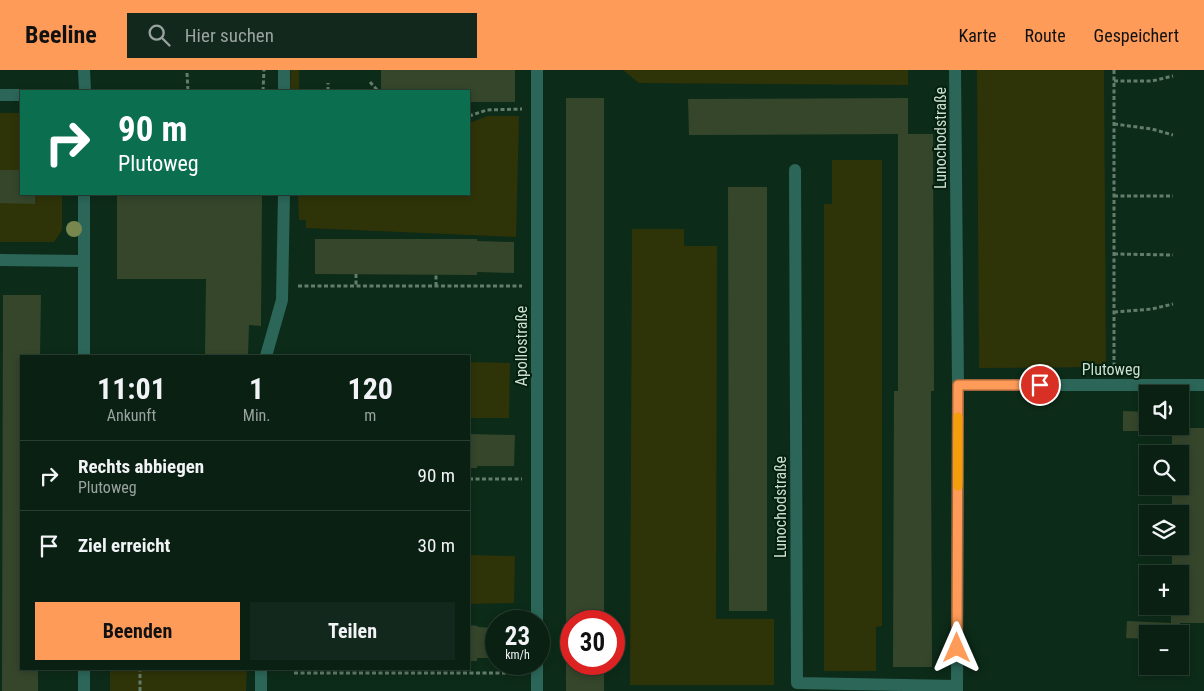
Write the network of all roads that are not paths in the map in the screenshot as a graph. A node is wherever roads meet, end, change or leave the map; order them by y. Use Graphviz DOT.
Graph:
graph roads {
  1 [pos="84,70"];
  2 [pos="284,70"];
  3 [pos="538,70"];
  4 [pos="955,70"];
  5 [pos="85,90"];
  6 [pos="284,90"];
  7 [pos="0,95"];
  8 [pos="20,95"];
  9 [pos="795,170"];
  10 [pos="84,195"];
  11 [pos="284,195"];
  12 [pos="0,260"];
  13 [pos="84,261"];
  14 [pos="84,355"];
  15 [pos="266,355"];
  16 [pos="958,385"];
  17 [pos="1204,385"];
  18 [pos="537,610"];
  19 [pos="84,670"];
  20 [pos="261,670"];
  21 [pos="537,675"];
  22 [pos="957,688"];
  23 [pos="84,691"];
  24 [pos="261,691"];
  25 [pos="537,691"];
  1 -- 5 [label="street"];
  2 -- 6 [label="street"];
  3 -- 18 [label="street, Apollostraße"];
  4 -- 16 [label="street, Lunochodstraße"];
  7 -- 8 [label="street"];
  9 -- 22 [label="street, Lunochodstraße"];
  10 -- 13 [label="street"];
  11 -- 15 [label="street"];
  12 -- 13 [label="street"];
  13 -- 14 [label="street"];
  16 -- 17 [label="street, Plutoweg"];
  16 -- 22 [label="street, Lunochodstraße"];
  19 -- 23 [label="street"];
  20 -- 24 [label="street"];
  21 -- 25 [label="street"];
}
